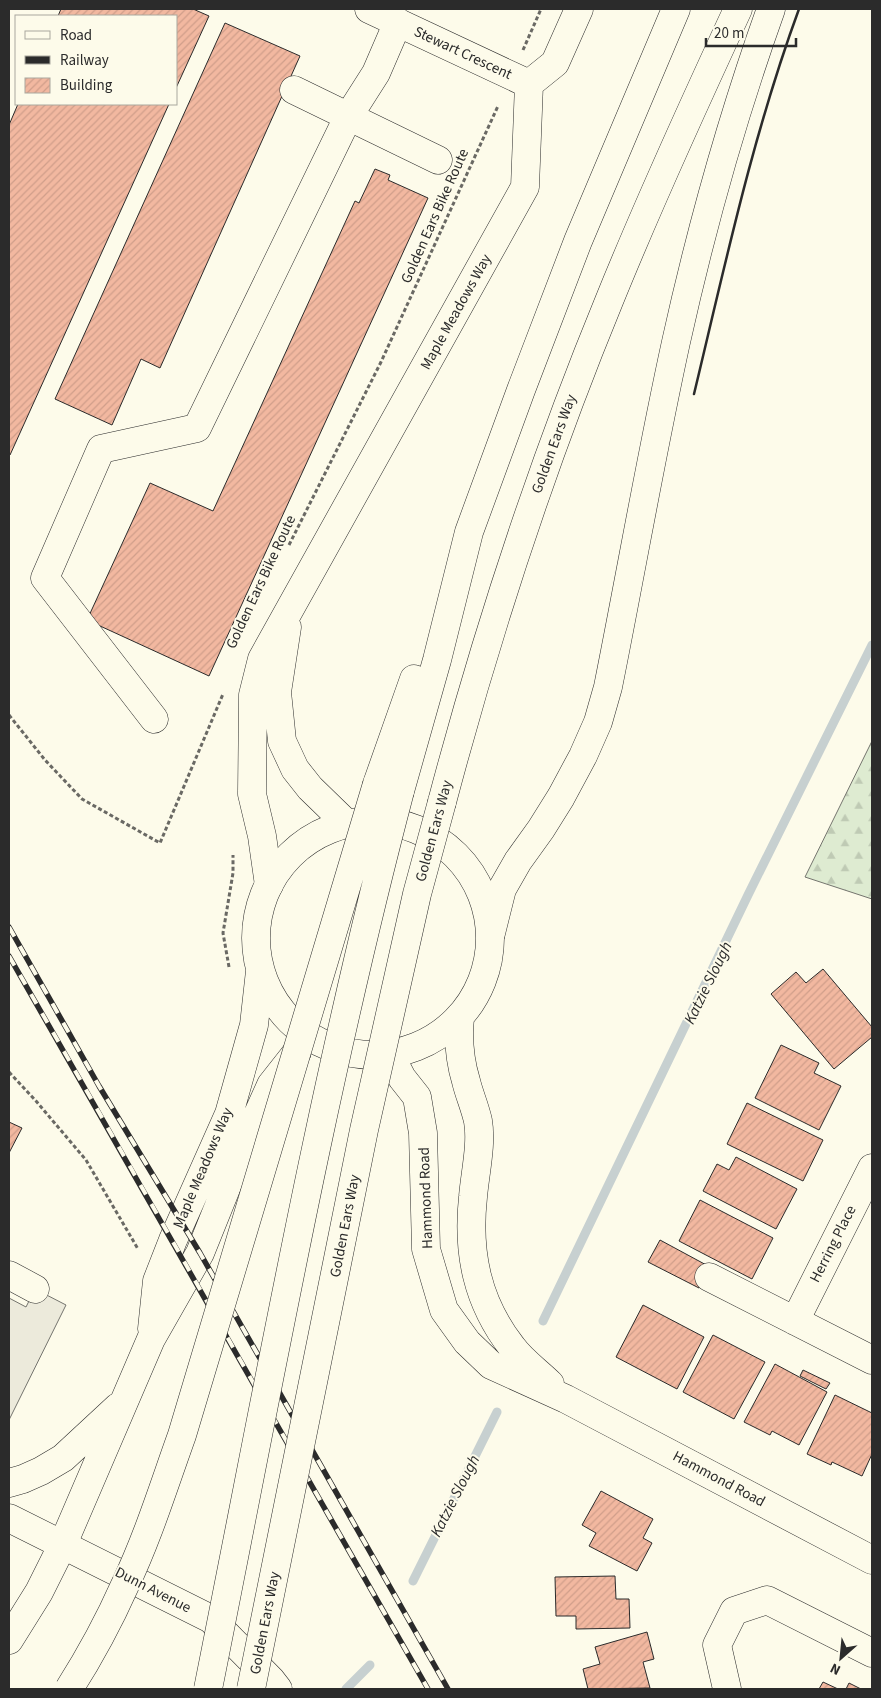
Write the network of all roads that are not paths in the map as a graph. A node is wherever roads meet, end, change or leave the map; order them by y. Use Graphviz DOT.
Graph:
graph roads {
  1 [pos="370,9"];
  2 [pos="579,9"];
  3 [pos="676,9"];
  4 [pos="738,9"];
  5 [pos="771,9"];
  6 [pos="398,22"];
  7 [pos="520,80"];
  8 [pos="294,90"];
  9 [pos="348,117"];
  10 [pos="438,160"];
  11 [pos="290,608"];
  12 [pos="154,719"];
  13 [pos="389,788"];
  14 [pos="345,822"];
  15 [pos="269,884"];
  16 [pos="490,933"];
  17 [pos="261,967"];
  18 [pos="460,1017"];
  19 [pos="312,1038"];
  20 [pos="391,1057"];
  21 [pos="872,1168"];
  22 [pos="9,1276"];
  23 [pos="708,1278"];
  24 [pos="35,1289"];
  25 [pos="795,1321"];
  26 [pos="151,1339"];
  27 [pos="872,1360"];
  28 [pos="566,1399"];
  29 [pos="124,1401"];
  30 [pos="9,1483"];
  31 [pos="9,1518"];
  32 [pos="64,1544"];
  33 [pos="872,1560"];
  34 [pos="9,1640"];
  35 [pos="872,1653"];
  36 [pos="69,1689"];
  37 [pos="208,1689"];
  38 [pos="251,1689"];
  39 [pos="278,1689"];
  40 [pos="727,1689"];
  1 -- 6 [label="main road, Stewart Crescent"];
  2 -- 7 [label="main road"];
  3 -- 13 [label="main road"];
  4 -- 38 [label="main road, Golden Ears Way, bridge"];
  5 -- 16 [label="main road"];
  6 -- 7 [label="main road, Stewart Crescent"];
  6 -- 9 [label="main road"];
  7 -- 11 [label="main road, Maple Meadows Way"];
  8 -- 9 [label="main road"];
  9 -- 10 [label="main road"];
  9 -- 12 [label="main road"];
  11 -- 14 [label="main road, Maple Meadows Way"];
  11 -- 15 [label="main road, Maple Meadows Way"];
  13 -- 36 [label="main road, bridge"];
  13 -- 37 [label="main road, bridge"];
  14 -- 15 [label="main road"];
  14 -- 16 [label="main road"];
  15 -- 17 [label="main road"];
  16 -- 18 [label="main road"];
  17 -- 19 [label="main road"];
  17 -- 26 [label="main road, Maple Meadows Way"];
  18 -- 20 [label="main road"];
  18 -- 28 [label="main road, Hammond Road"];
  19 -- 20 [label="main road"];
  19 -- 26 [label="main road, Maple Meadows Way"];
  20 -- 28 [label="main road, Hammond Road"];
  21 -- 25 [label="main road, Herring Place"];
  22 -- 24 [label="main road"];
  23 -- 25 [label="main road"];
  25 -- 27 [label="main road"];
  26 -- 29 [label="main road, Maple Meadows Way"];
  28 -- 33 [label="main road, Hammond Road"];
  29 -- 30 [label="main road"];
  29 -- 32 [label="main road, Maple Meadows Way"];
  31 -- 32 [label="main road, Dunn Avenue"];
  32 -- 34 [label="main road, Maple Meadows Way"];
  32 -- 39 [label="main road, Dunn Avenue"];
  35 -- 40 [label="main road"];
}
